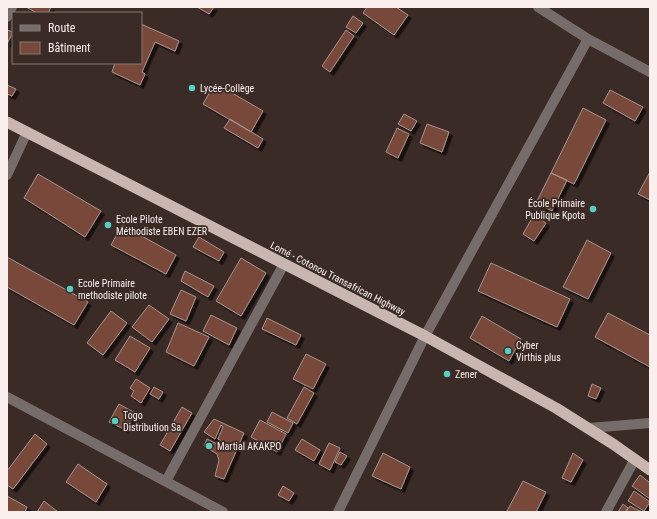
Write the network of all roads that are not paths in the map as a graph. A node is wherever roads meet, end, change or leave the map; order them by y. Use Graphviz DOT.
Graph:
graph roads {
  1 [pos="12,7"];
  2 [pos="538,7"];
  3 [pos="7,17"];
  4 [pos="588,40"];
  5 [pos="650,72"];
  6 [pos="7,122"];
  7 [pos="27,132"];
  8 [pos="7,175"];
  9 [pos="284,264"];
  10 [pos="425,336"];
  11 [pos="7,397"];
  12 [pos="650,423"];
  13 [pos="589,428"];
  14 [pos="635,459"];
  15 [pos="650,470"];
  16 [pos="166,481"];
  17 [pos="223,512"];
  18 [pos="338,512"];
  19 [pos="606,512"];
  1 -- 3 [label="street"];
  2 -- 4 [label="street"];
  4 -- 5 [label="street"];
  4 -- 10 [label="street"];
  6 -- 7 [label="highway, Lomé - Cotonou Transafrican Highway"];
  7 -- 8 [label="street"];
  7 -- 9 [label="highway, Lomé - Cotonou Transafrican Highway"];
  9 -- 10 [label="highway, Lomé - Cotonou Transafrican Highway"];
  9 -- 16 [label="street"];
  10 -- 13 [label="highway, Lomé - Cotonou Transafrican Highway"];
  10 -- 18 [label="street"];
  11 -- 16 [label="street"];
  12 -- 13 [label="street"];
  13 -- 14 [label="highway, Lomé - Cotonou Transafrican Highway"];
  14 -- 15 [label="highway, Lomé - Cotonou Transafrican Highway"];
  14 -- 19 [label="street"];
  16 -- 17 [label="street"];
}
